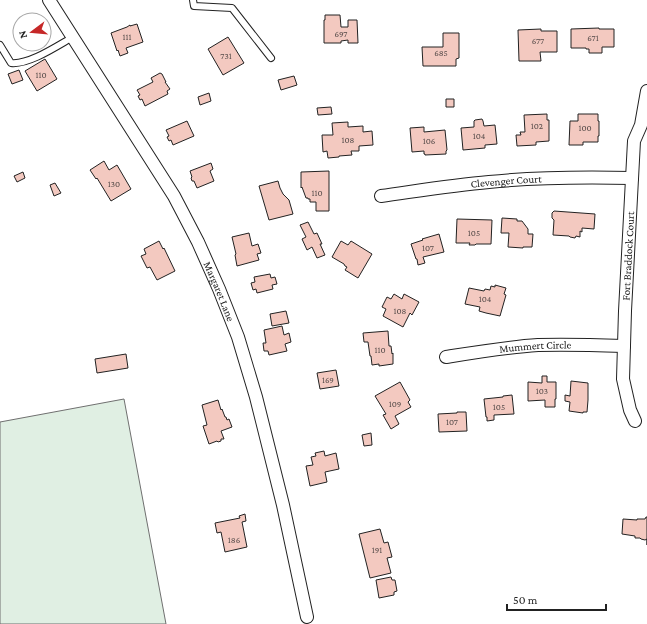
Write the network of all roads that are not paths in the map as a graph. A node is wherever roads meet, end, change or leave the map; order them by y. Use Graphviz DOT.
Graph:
graph roads {
  1 [pos="49,0"];
  2 [pos="193,0"];
  3 [pos="73,37"];
  4 [pos="0,45"];
  5 [pos="271,58"];
  6 [pos="647,91"];
  7 [pos="632,178"];
  8 [pos="381,196"];
  9 [pos="624,346"];
  10 [pos="446,357"];
  11 [pos="636,421"];
  12 [pos="308,617"];
  1 -- 3 [label="street, Margaret Lane"];
  2 -- 5 [label="lane"];
  3 -- 4 [label="lane"];
  3 -- 12 [label="street, Margaret Lane"];
  6 -- 7 [label="street, Fort Braddock Court"];
  7 -- 8 [label="street, Clevenger Court"];
  7 -- 9 [label="street, Fort Braddock Court"];
  9 -- 10 [label="street, Mummert Circle"];
  9 -- 11 [label="street, Fort Braddock Court"];
}
